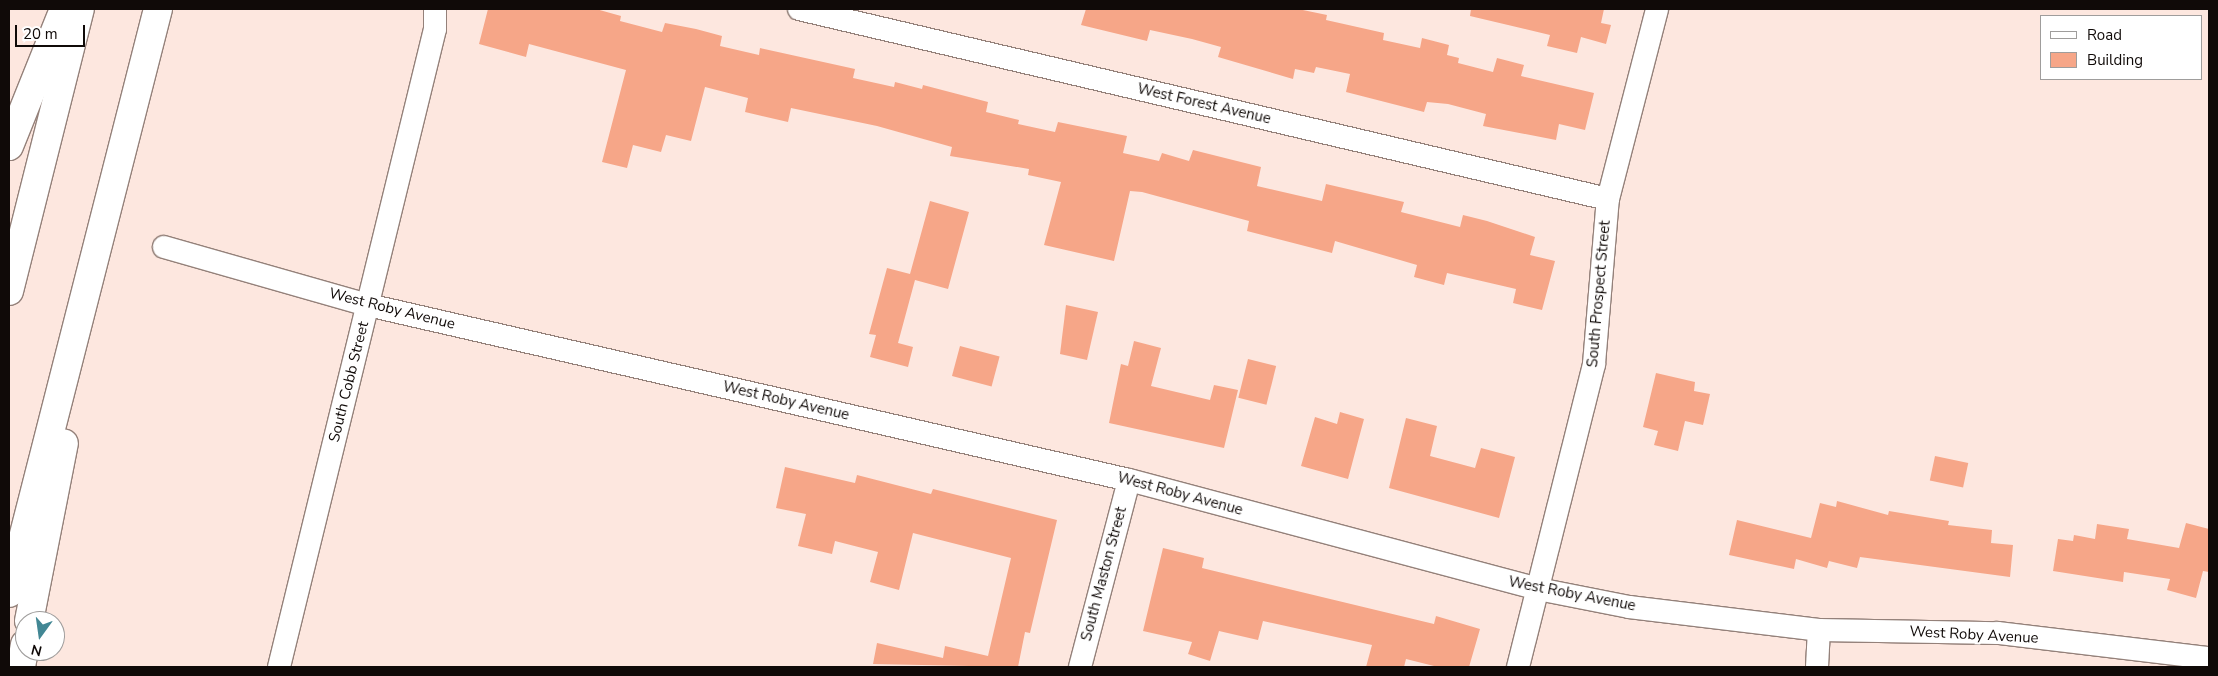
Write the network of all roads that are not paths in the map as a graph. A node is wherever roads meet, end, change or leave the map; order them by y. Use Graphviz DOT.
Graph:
graph roads {
  1 [pos="64,9"];
  2 [pos="80,9"];
  3 [pos="158,9"];
  4 [pos="435,9"];
  5 [pos="799,9"];
  6 [pos="1658,9"];
  7 [pos="9,146"];
  8 [pos="1608,199"];
  9 [pos="164,247"];
  10 [pos="95,249"];
  11 [pos="9,291"];
  12 [pos="368,305"];
  13 [pos="1129,480"];
  14 [pos="1538,589"];
  15 [pos="9,593"];
  16 [pos="31,611"];
  17 [pos="1819,630"];
  18 [pos="2203,661"];
  19 [pos="279,667"];
  20 [pos="1080,667"];
  21 [pos="1518,667"];
  22 [pos="1817,667"];
  1 -- 7 [label="highway"];
  2 -- 11 [label="highway"];
  3 -- 10 [label="highway"];
  4 -- 12 [label="street, South Cobb Street"];
  5 -- 8 [label="street, West Forest Avenue"];
  6 -- 8 [label="street, South Prospect Street"];
  8 -- 14 [label="street, South Prospect Street"];
  9 -- 12 [label="street, West Roby Avenue"];
  10 -- 15 [label="highway"];
  10 -- 16 [label="highway"];
  12 -- 13 [label="street, West Roby Avenue"];
  12 -- 19 [label="street, South Cobb Street"];
  13 -- 14 [label="street, West Roby Avenue"];
  13 -- 20 [label="street, South Maston Street"];
  14 -- 17 [label="street, West Roby Avenue"];
  14 -- 21 [label="street, South Prospect Street"];
  17 -- 18 [label="street, West Roby Avenue"];
  17 -- 22 [label="street"];
}
